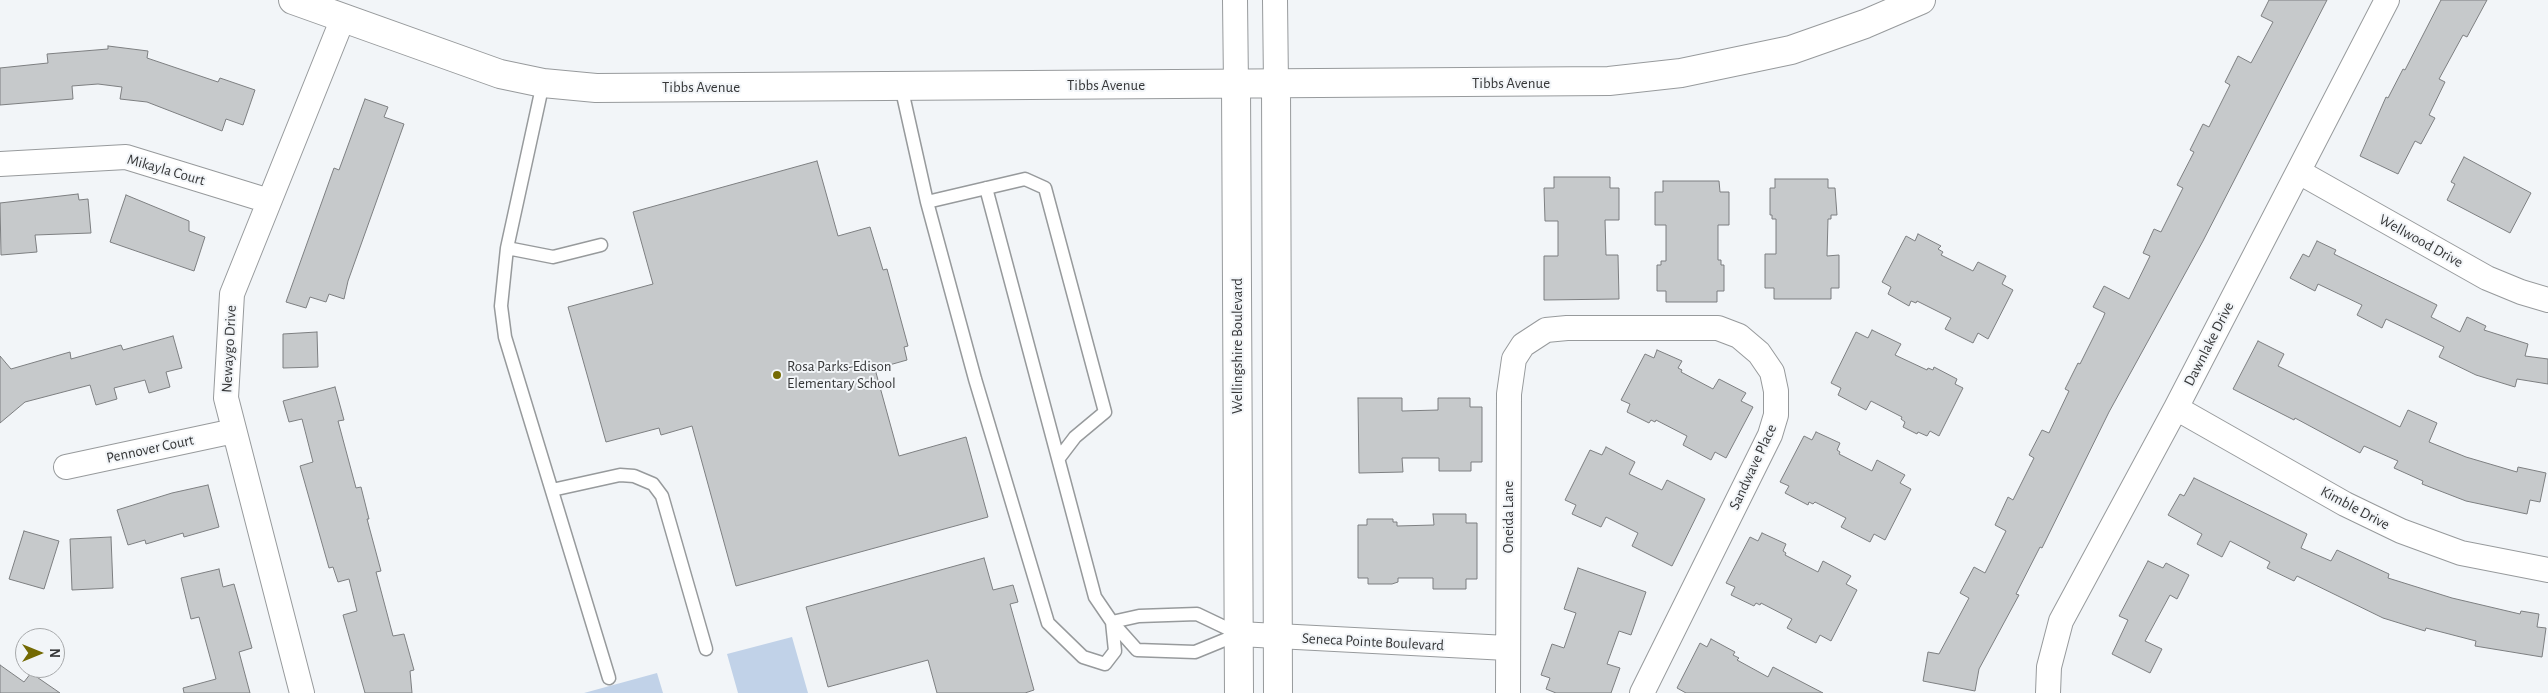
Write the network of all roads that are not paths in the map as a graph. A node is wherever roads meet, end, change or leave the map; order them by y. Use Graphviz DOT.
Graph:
graph roads {
  1 [pos="293,0"];
  2 [pos="1235,0"];
  3 [pos="1275,0"];
  4 [pos="1921,0"];
  5 [pos="2387,0"];
  6 [pos="343,18"];
  7 [pos="542,83"];
  8 [pos="1276,84"];
  9 [pos="1236,85"];
  10 [pos="901,86"];
  11 [pos="0,164"];
  12 [pos="2298,172"];
  13 [pos="986,188"];
  14 [pos="269,201"];
  15 [pos="927,202"];
  16 [pos="601,245"];
  17 [pos="507,248"];
  18 [pos="2548,300"];
  19 [pos="1523,345"];
  20 [pos="2176,408"];
  21 [pos="234,431"];
  22 [pos="1059,458"];
  23 [pos="66,467"];
  24 [pos="552,490"];
  25 [pos="2548,570"];
  26 [pos="1112,622"];
  27 [pos="1239,634"];
  28 [pos="1278,637"];
  29 [pos="1507,648"];
  30 [pos="706,649"];
  31 [pos="609,678"];
  32 [pos="302,693"];
  33 [pos="1239,693"];
  34 [pos="1278,693"];
  35 [pos="1508,693"];
  36 [pos="1642,693"];
  37 [pos="2048,693"];
  1 -- 6 [label="street, Tibbs Avenue"];
  2 -- 9 [label="street, Wellingshire Boulevard"];
  3 -- 8 [label="street"];
  4 -- 8 [label="street, Tibbs Avenue"];
  5 -- 12 [label="street, Dawnlake Drive"];
  6 -- 7 [label="street, Tibbs Avenue"];
  6 -- 14 [label="street, Newaygo Drive"];
  7 -- 10 [label="street, Tibbs Avenue"];
  7 -- 17 [label="lane"];
  8 -- 9 [label="street, Tibbs Avenue"];
  8 -- 28 [label="street"];
  9 -- 10 [label="street, Tibbs Avenue"];
  9 -- 27 [label="street, Wellingshire Boulevard"];
  10 -- 15 [label="lane"];
  11 -- 14 [label="street, Mikayla Court"];
  12 -- 18 [label="street, Wellwood Drive"];
  12 -- 20 [label="street, Dawnlake Drive"];
  13 -- 15 [label="lane"];
  13 -- 22 [label="lane"];
  13 -- 22 [label="lane"];
  14 -- 21 [label="street, Newaygo Drive"];
  15 -- 26 [label="lane"];
  16 -- 17 [label="lane"];
  17 -- 24 [label="lane"];
  19 -- 29 [label="street, Oneida Lane"];
  19 -- 36 [label="street, Sandwave Place"];
  20 -- 25 [label="street, Kimble Drive"];
  20 -- 37 [label="street, Dawnlake Drive"];
  21 -- 23 [label="street, Pennover Court"];
  21 -- 32 [label="street, Newaygo Drive"];
  22 -- 26 [label="lane"];
  24 -- 30 [label="lane"];
  24 -- 31 [label="lane"];
  26 -- 27 [label="lane"];
  26 -- 27 [label="lane"];
  27 -- 28 [label="street, Seneca Pointe Boulevard"];
  27 -- 33 [label="street, Wellingshire Boulevard"];
  28 -- 29 [label="street, Seneca Pointe Boulevard"];
  28 -- 34 [label="street"];
  29 -- 35 [label="street, Oneida Lane"];
}
